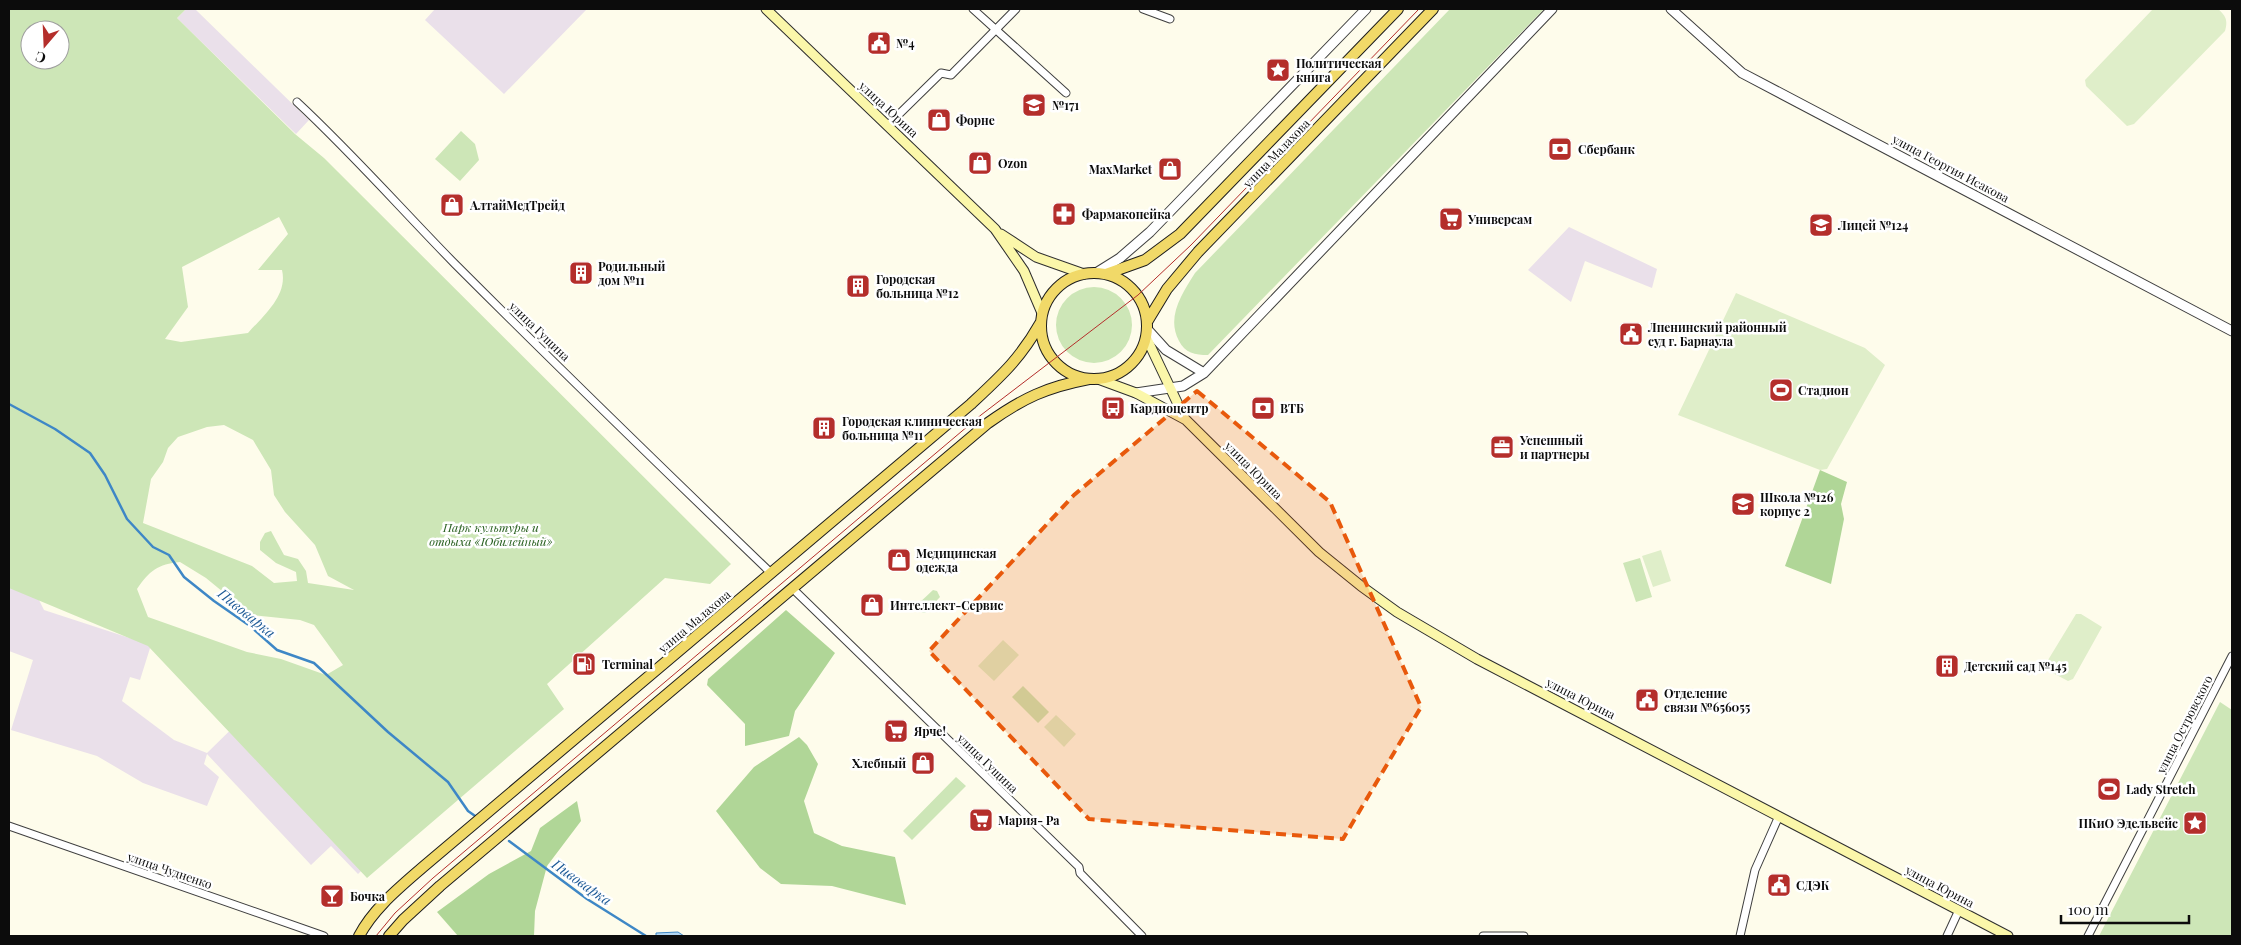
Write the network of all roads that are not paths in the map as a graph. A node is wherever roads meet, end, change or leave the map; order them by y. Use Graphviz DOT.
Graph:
graph roads {
  1 [pos="766,9"];
  2 [pos="972,9"];
  3 [pos="1016,9"];
  4 [pos="1143,9"];
  5 [pos="1366,9"];
  6 [pos="1398,9"];
  7 [pos="1433,9"];
  8 [pos="1552,9"];
  9 [pos="1671,9"];
  10 [pos="1170,19"];
  11 [pos="996,30"];
  12 [pos="1066,94"];
  13 [pos="297,102"];
  14 [pos="888,125"];
  15 [pos="995,229"];
  16 [pos="1101,273"];
  17 [pos="1084,274"];
  18 [pos="1042,317"];
  19 [pos="1147,329"];
  20 [pos="2232,330"];
  21 [pos="1204,373"];
  22 [pos="1094,379"];
  23 [pos="1170,389"];
  24 [pos="1136,393"];
  25 [pos="1186,420"];
  26 [pos="771,573"];
  27 [pos="792,588"];
  28 [pos="2232,656"];
  29 [pos="1779,816"];
  30 [pos="9,826"];
  31 [pos="1960,910"];
  32 [pos="324,936"];
  33 [pos="359,936"];
  34 [pos="389,936"];
  35 [pos="1142,936"];
  36 [pos="1483,936"];
  37 [pos="1524,936"];
  38 [pos="1740,936"];
  39 [pos="1947,936"];
  40 [pos="2008,936"];
  41 [pos="2088,936"];
  1 -- 14 [label="main road, улица Юрина"];
  2 -- 11 [label="street"];
  3 -- 11 [label="street"];
  4 -- 10 [label="street"];
  5 -- 16 [label="street"];
  6 -- 16 [label="main road, улица Малахова"];
  7 -- 19 [label="main road, улица Малахова"];
  8 -- 21 [label="street"];
  9 -- 20 [label="street, улица Георгия Исакова"];
  11 -- 12 [label="street"];
  11 -- 14 [label="street"];
  13 -- 26 [label="street, улица Гущина"];
  14 -- 15 [label="main road, улица Юрина"];
  15 -- 17 [label="main road, улица Юрина"];
  15 -- 18 [label="main road, улица Юрина"];
  16 -- 17 [label="main road"];
  16 -- 19 [label="main road"];
  17 -- 18 [label="main road"];
  18 -- 22 [label="main road"];
  18 -- 26 [label="main road, улица Малахова"];
  19 -- 21 [label="street"];
  19 -- 22 [label="main road"];
  19 -- 23 [label="main road, улица Юрина"];
  21 -- 23 [label="street"];
  22 -- 24 [label="main road, улица Юрина"];
  22 -- 27 [label="main road"];
  23 -- 24 [label="street"];
  23 -- 25 [label="main road, улица Юрина"];
  24 -- 25 [label="main road, улица Юрина"];
  25 -- 29 [label="main road, улица Юрина"];
  26 -- 33 [label="main road, улица Малахова"];
  27 -- 34 [label="main road"];
  27 -- 35 [label="street, улица Гущина"];
  28 -- 41 [label="street, улица Островского"];
  29 -- 31 [label="main road, улица Юрина"];
  29 -- 38 [label="street"];
  30 -- 32 [label="street, улица Чудненко"];
  31 -- 39 [label="street"];
  31 -- 40 [label="main road, улица Юрина"];
  36 -- 37 [label="street"];
}
